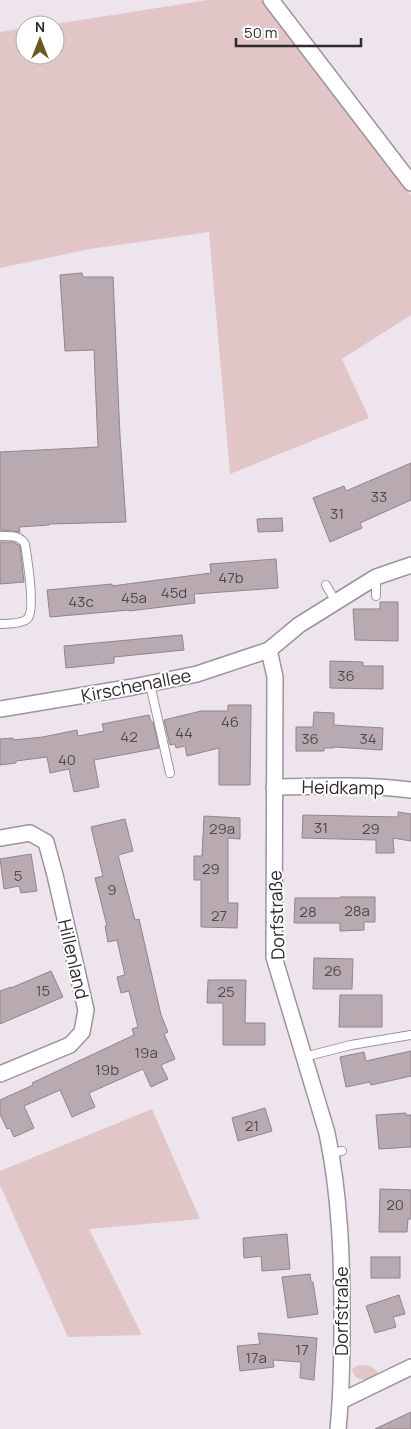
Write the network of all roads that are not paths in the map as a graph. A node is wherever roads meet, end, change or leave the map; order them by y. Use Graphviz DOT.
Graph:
graph roads {
  1 [pos="271,0"];
  2 [pos="411,183"];
  3 [pos="0,536"];
  4 [pos="411,565"];
  5 [pos="376,577"];
  6 [pos="326,585"];
  7 [pos="376,596"];
  8 [pos="336,602"];
  9 [pos="0,624"];
  10 [pos="268,650"];
  11 [pos="150,684"];
  12 [pos="0,709"];
  13 [pos="170,774"];
  14 [pos="274,787"];
  15 [pos="411,790"];
  16 [pos="0,838"];
  17 [pos="411,1035"];
  18 [pos="304,1057"];
  19 [pos="0,1074"];
  20 [pos="411,1367"];
  21 [pos="341,1401"];
  22 [pos="338,1429"];
  1 -- 2 [label="street"];
  3 -- 9 [label="lane"];
  4 -- 5 [label="street"];
  5 -- 7 [label="lane"];
  5 -- 8 [label="street"];
  6 -- 8 [label="lane"];
  8 -- 10 [label="street"];
  10 -- 11 [label="street, Kirschenallee"];
  10 -- 14 [label="street, Dorfstraße"];
  11 -- 12 [label="street, Kirschenallee"];
  11 -- 13 [label="lane"];
  14 -- 15 [label="street, Heidkamp"];
  14 -- 18 [label="street, Dorfstraße"];
  16 -- 19 [label="street, Hillenland"];
  17 -- 18 [label="lane"];
  18 -- 21 [label="street, Dorfstraße"];
  20 -- 21 [label="street"];
  21 -- 22 [label="street, Dorfstraße"];
}
